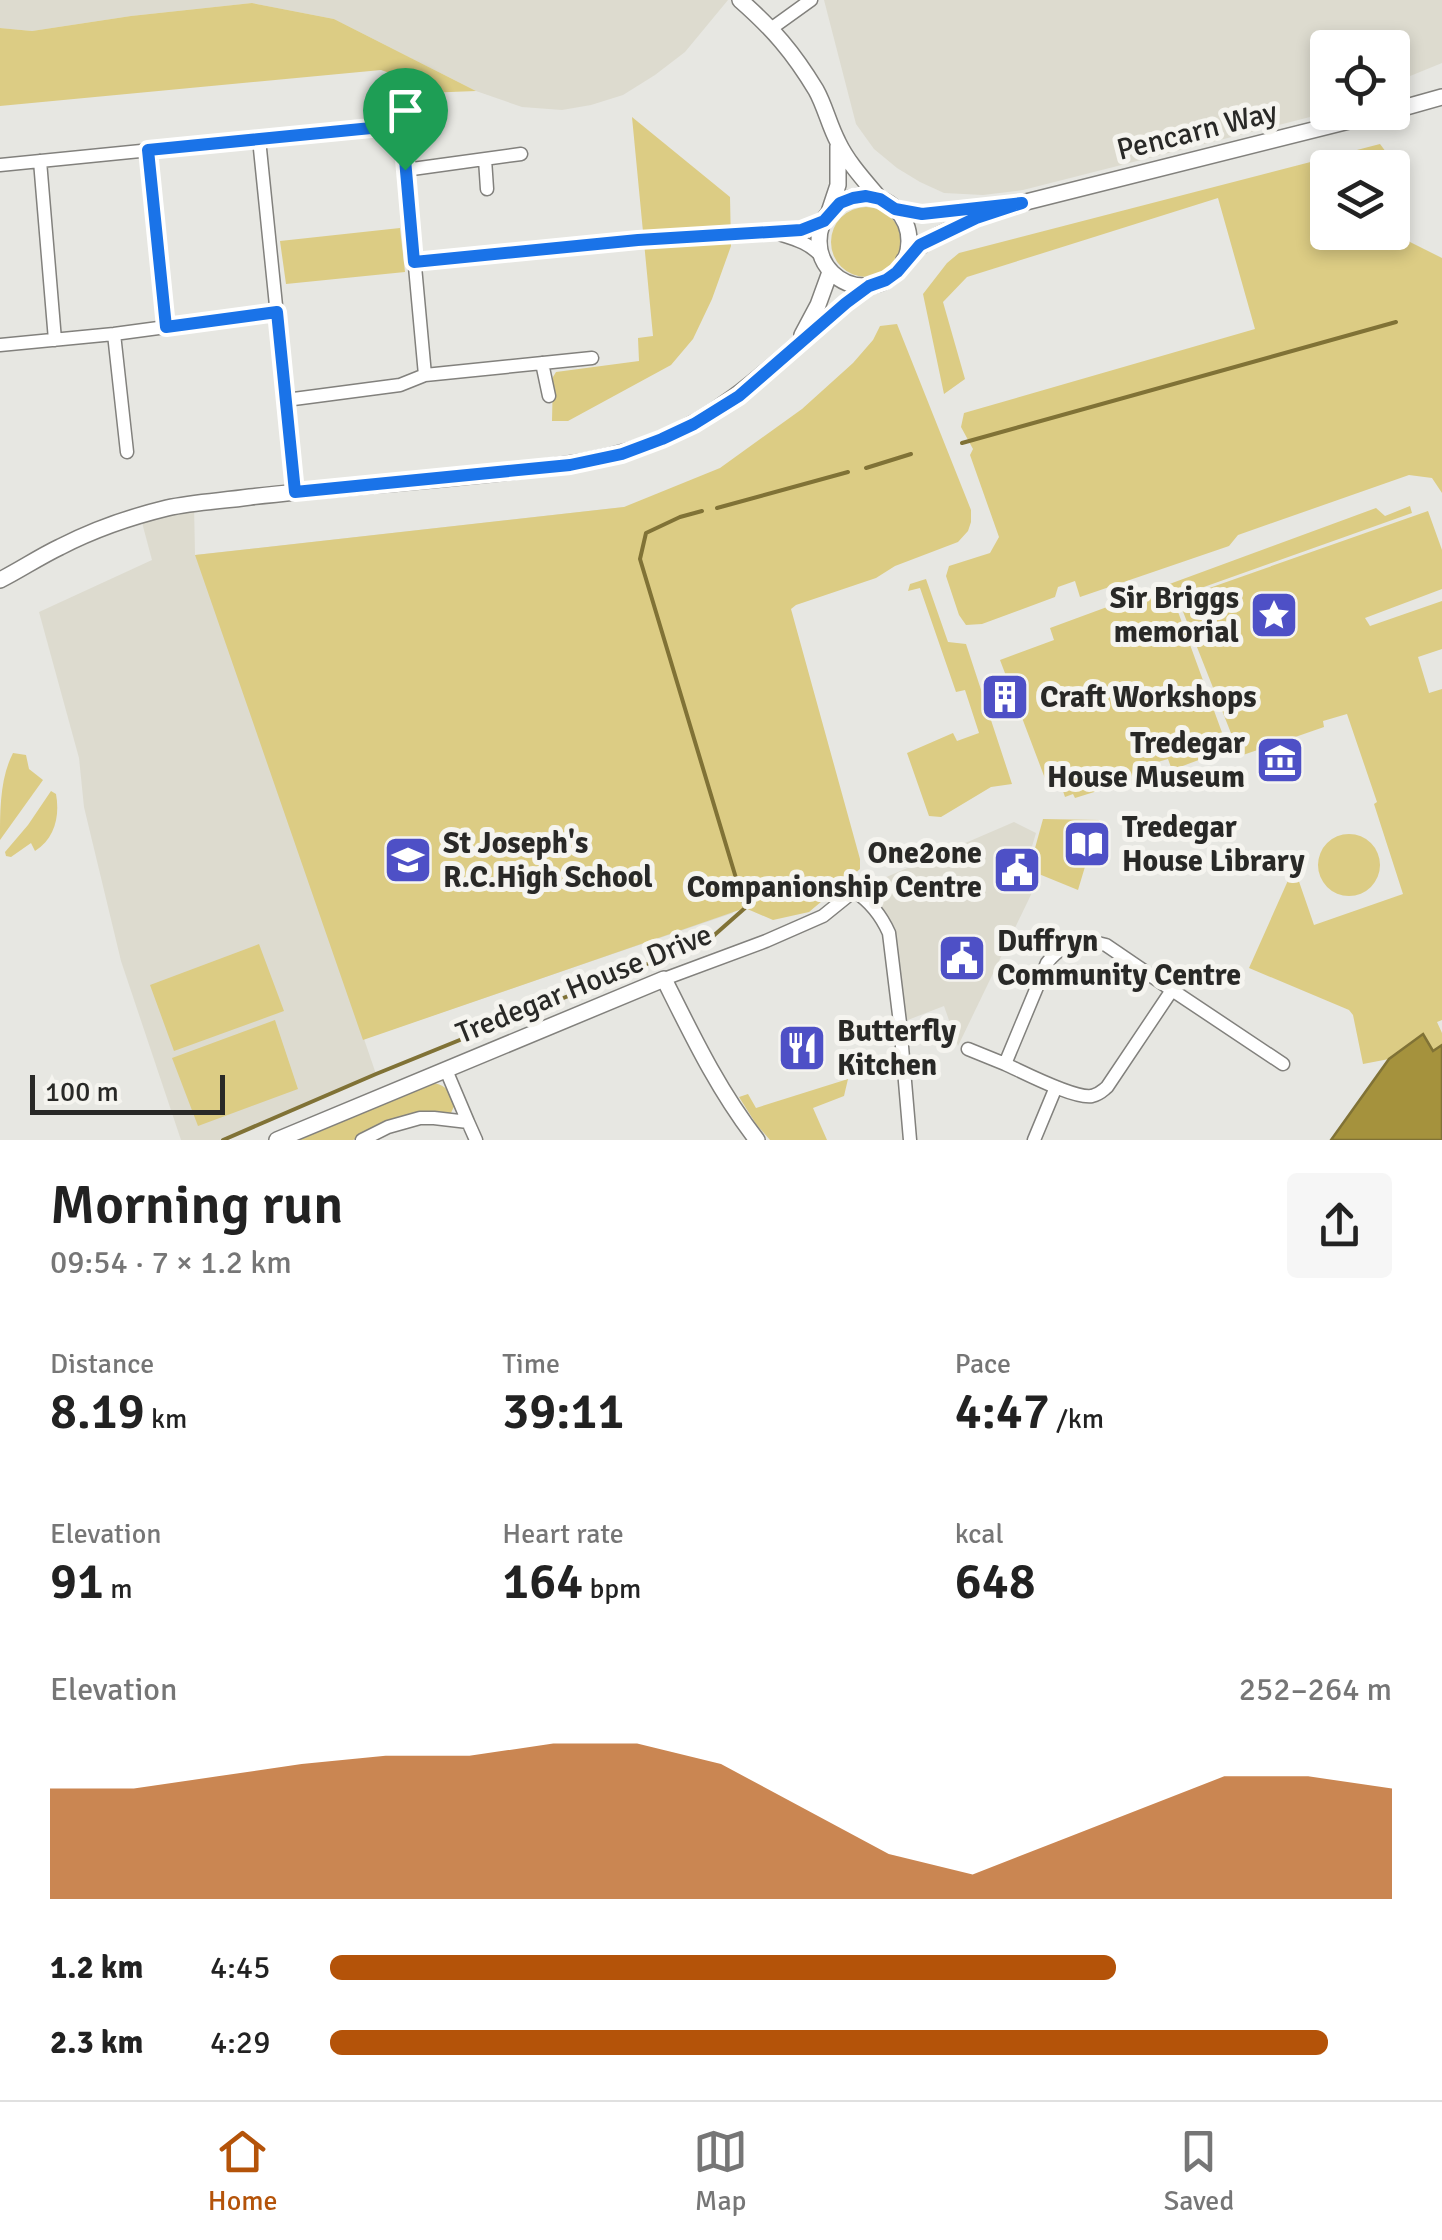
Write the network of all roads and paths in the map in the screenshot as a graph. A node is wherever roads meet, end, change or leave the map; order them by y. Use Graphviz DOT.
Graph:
graph roads {
  1 [pos="740,0"];
  2 [pos="811,0"];
  3 [pos="772,28"];
  4 [pos="1442,98"];
  5 [pos="1410,106"];
  6 [pos="1313,130"];
  7 [pos="259,139"];
  8 [pos="838,142"];
  9 [pos="148,150"];
  10 [pos="521,154"];
  11 [pos="485,159"];
  12 [pos="40,161"];
  13 [pos="0,165"];
  14 [pos="405,170"];
  15 [pos="487,189"];
  16 [pos="880,199"];
  17 [pos="1022,203"];
  18 [pos="895,209"];
  19 [pos="826,216"];
  20 [pos="775,233"];
  21 [pos="821,256"];
  22 [pos="904,260"];
  23 [pos="414,262"];
  24 [pos="830,272"];
  25 [pos="869,286"];
  26 [pos="277,312"];
  27 [pos="166,327"];
  28 [pos="114,334"];
  29 [pos="55,340"];
  30 [pos="798,343"];
  31 [pos="0,346"];
  32 [pos="592,358"];
  33 [pos="542,363"];
  34 [pos="425,374"];
  35 [pos="549,396"];
  36 [pos="286,400"];
  37 [pos="126,452"];
  38 [pos="295,492"];
  39 [pos="26,566"];
  40 [pos="0,580"];
  41 [pos="0,592"];
  42 [pos="664,979"];
  43 [pos="1172,990"];
  44 [pos="968,1049"];
  45 [pos="1005,1064"];
  46 [pos="1283,1064"];
  47 [pos="446,1070"];
  48 [pos="1056,1086"];
  49 [pos="468,1122"];
  50 [pos="277,1140"];
  51 [pos="362,1140"];
  52 [pos="476,1140"];
  53 [pos="757,1140"];
  54 [pos="910,1140"];
  55 [pos="1034,1140"];
  1 -- 3 [label="street"];
  2 -- 3 [label="street"];
  3 -- 8 [label="street"];
  4 -- 5 [label="street"];
  6 -- 17 [label="street, Pencarn Way"];
  7 -- 9 [label="street"];
  7 -- 14 [label="street"];
  7 -- 26 [label="street"];
  8 -- 16 [label="street"];
  8 -- 19 [label="street"];
  9 -- 12 [label="street"];
  9 -- 27 [label="street"];
  10 -- 11 [label="street"];
  11 -- 14 [label="street"];
  11 -- 15 [label="street"];
  12 -- 13 [label="street"];
  12 -- 29 [label="street"];
  14 -- 23 [label="street"];
  16 -- 18 [label="street"];
  16 -- 19 [label="street"];
  17 -- 18 [label="street, Pencarn Way"];
  17 -- 22 [label="street, Pencarn Way"];
  18 -- 22 [label="street"];
  19 -- 20 [label="street"];
  19 -- 21 [label="street"];
  20 -- 21 [label="street"];
  20 -- 23 [label="street"];
  21 -- 24 [label="street"];
  22 -- 25 [label="street"];
  23 -- 34 [label="street"];
  24 -- 25 [label="street"];
  24 -- 30 [label="street"];
  25 -- 30 [label="street"];
  26 -- 27 [label="street"];
  26 -- 36 [label="street"];
  27 -- 28 [label="street"];
  28 -- 29 [label="street"];
  28 -- 37 [label="street"];
  29 -- 31 [label="street"];
  30 -- 38 [label="street"];
  32 -- 33 [label="street"];
  33 -- 34 [label="street"];
  33 -- 35 [label="street"];
  34 -- 36 [label="street"];
  36 -- 38 [label="street"];
  38 -- 39 [label="street"];
  39 -- 40 [label="street"];
  39 -- 41 [label="street"];
  42 -- 47 [label="street, Tredegar House Drive"];
  42 -- 53 [label="street"];
  42 -- 54 [label="street, Tredegar House Drive"];
  43 -- 45 [label="street"];
  43 -- 46 [label="street"];
  43 -- 48 [label="street"];
  44 -- 45 [label="street"];
  45 -- 48 [label="street"];
  47 -- 49 [label="street"];
  47 -- 50 [label="street, Tredegar House Drive"];
  48 -- 55 [label="street"];
  49 -- 51 [label="street"];
  49 -- 52 [label="street"];
}
